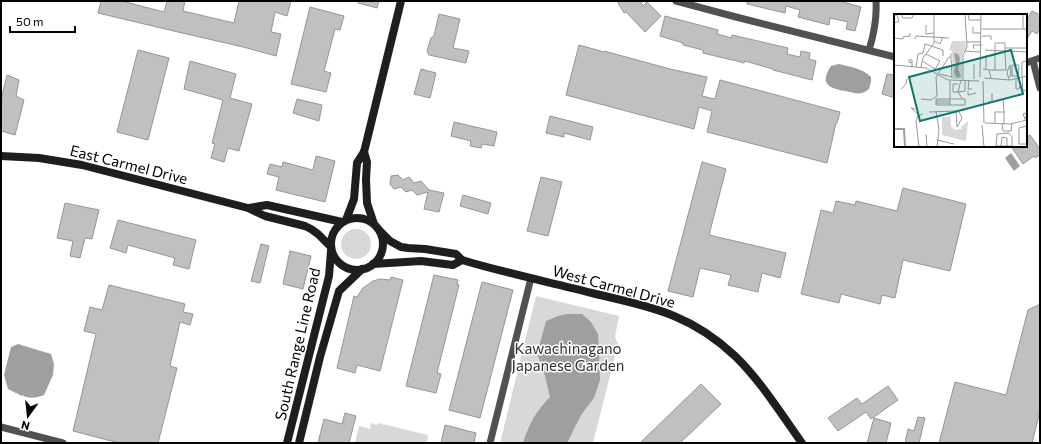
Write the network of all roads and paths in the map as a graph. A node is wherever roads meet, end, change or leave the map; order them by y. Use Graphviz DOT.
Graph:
graph roads {
  1 [pos="401,1"];
  2 [pos="677,1"];
  3 [pos="876,1"];
  4 [pos="869,50"];
  5 [pos="894,57"];
  6 [pos="1033,61"];
  7 [pos="1040,88"];
  8 [pos="364,152"];
  9 [pos="1,156"];
  10 [pos="248,208"];
  11 [pos="344,221"];
  12 [pos="374,224"];
  13 [pos="380,231"];
  14 [pos="331,249"];
  15 [pos="462,260"];
  16 [pos="373,264"];
  17 [pos="362,269"];
  18 [pos="531,278"];
  19 [pos="1,426"];
  20 [pos="63,443"];
  21 [pos="287,443"];
  22 [pos="299,443"];
  23 [pos="490,443"];
  24 [pos="802,443"];
  1 -- 8 [label="street"];
  2 -- 4 [label="street"];
  3 -- 4 [label="street"];
  4 -- 5 [label="street"];
  6 -- 7 [label="street"];
  8 -- 11 [label="street"];
  8 -- 12 [label="street"];
  9 -- 10 [label="street, East Carmel Drive"];
  10 -- 11 [label="street, East Carmel Drive"];
  10 -- 14 [label="street, East Carmel Drive"];
  11 -- 12 [label="street"];
  11 -- 14 [label="street"];
  12 -- 13 [label="street"];
  13 -- 15 [label="street, West Carmel Drive"];
  13 -- 16 [label="street"];
  14 -- 17 [label="street"];
  14 -- 21 [label="street, South Range Line Road"];
  15 -- 16 [label="street, West Carmel Drive"];
  15 -- 18 [label="street, West Carmel Drive"];
  16 -- 17 [label="street"];
  17 -- 22 [label="street, South Range Line Road"];
  18 -- 23 [label="street"];
  18 -- 24 [label="street, West Carmel Drive"];
  19 -- 20 [label="street"];
}
